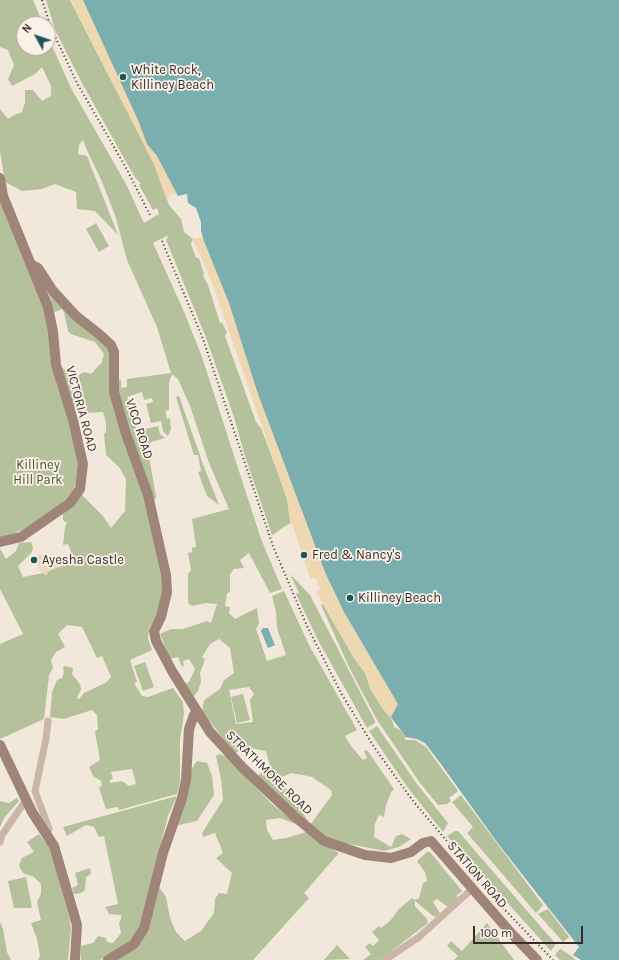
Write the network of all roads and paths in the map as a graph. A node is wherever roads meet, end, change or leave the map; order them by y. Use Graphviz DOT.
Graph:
graph roads {
  1 [pos="0,178"];
  2 [pos="32,265"];
  3 [pos="0,542"];
  4 [pos="197,713"];
  5 [pos="48,721"];
  6 [pos="0,745"];
  7 [pos="26,800"];
  8 [pos="47,836"];
  9 [pos="0,842"];
  10 [pos="431,842"];
  11 [pos="467,893"];
  12 [pos="75,960"];
  13 [pos="108,960"];
  14 [pos="385,960"];
  15 [pos="537,960"];
  1 -- 2 [label="main road, VICO ROAD"];
  2 -- 3 [label="main road, VICTORIA ROAD"];
  2 -- 4 [label="main road, VICO ROAD"];
  4 -- 10 [label="main road, STRATHMORE ROAD"];
  4 -- 13 [label="main road"];
  5 -- 8 [label="street"];
  6 -- 7 [label="main road"];
  7 -- 8 [label="main road"];
  7 -- 9 [label="street"];
  8 -- 12 [label="main road"];
  10 -- 11 [label="main road, STATION ROAD"];
  11 -- 14 [label="street"];
  11 -- 15 [label="main road, STATION ROAD"];
}
